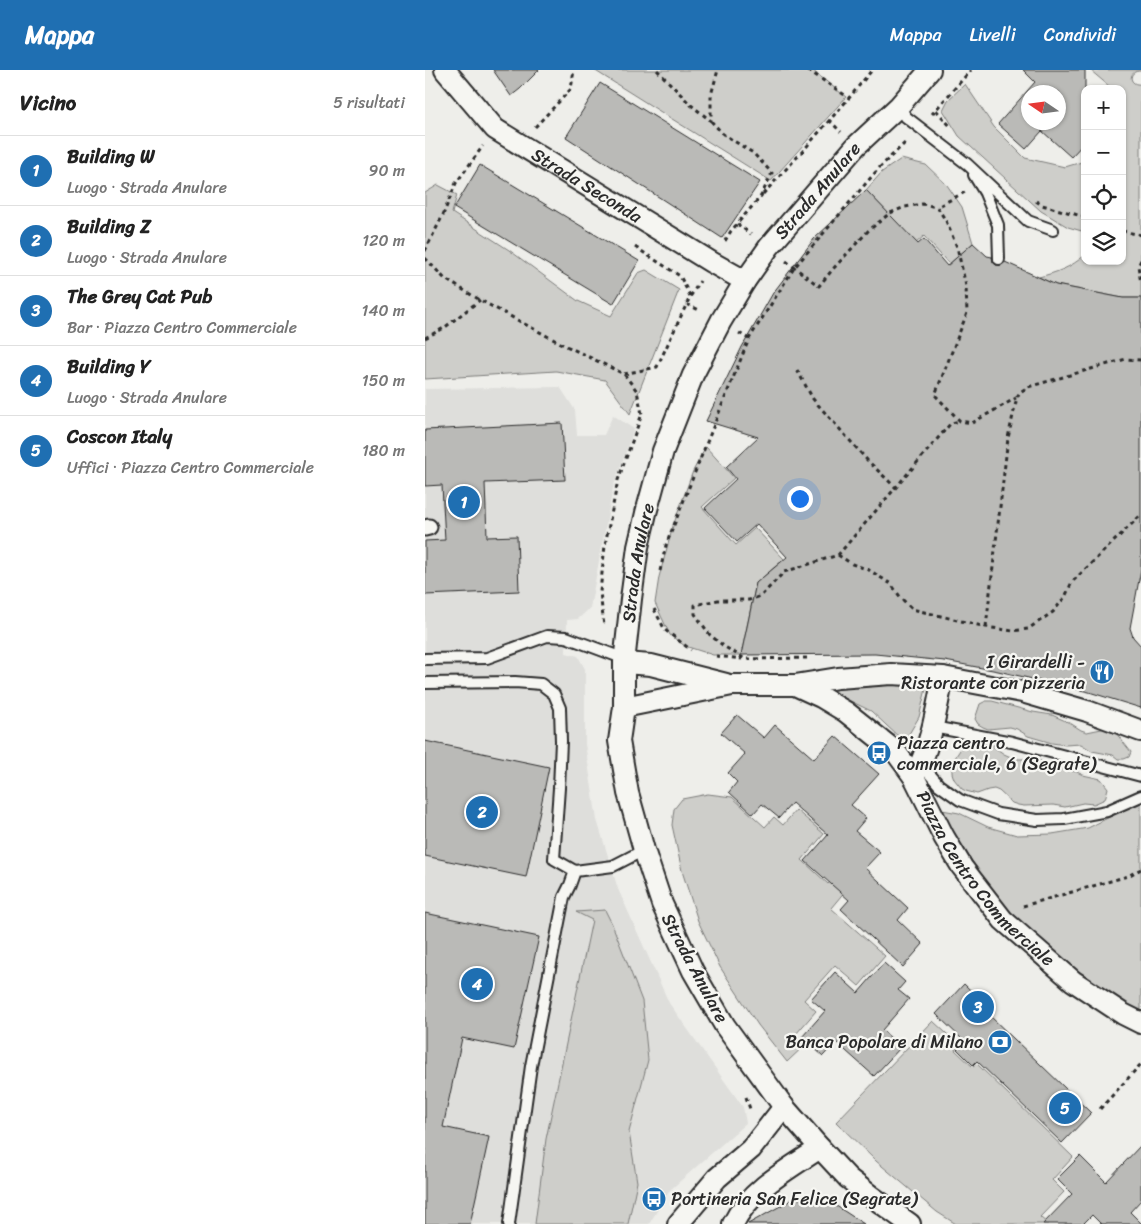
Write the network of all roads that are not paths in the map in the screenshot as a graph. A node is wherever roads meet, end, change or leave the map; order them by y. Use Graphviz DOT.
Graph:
graph roads {
  1 [pos="445,70"];
  2 [pos="930,70"];
  3 [pos="899,106"];
  4 [pos="967,164"];
  5 [pos="1053,230"];
  6 [pos="999,259"];
  7 [pos="745,281"];
  8 [pos="425,659"];
  9 [pos="624,661"];
  10 [pos="943,677"];
  11 [pos="425,683"];
  12 [pos="732,685"];
  13 [pos="795,685"];
  14 [pos="624,707"];
  15 [pos="933,727"];
  16 [pos="1141,731"];
  17 [pos="917,771"];
  18 [pos="1141,776"];
  19 [pos="1141,796"];
  20 [pos="643,850"];
  21 [pos="575,871"];
  22 [pos="1141,1023"];
  23 [pos="784,1107"];
  24 [pos="820,1148"];
  25 [pos="509,1224"];
  26 [pos="678,1224"];
  27 [pos="733,1224"];
  28 [pos="910,1224"];
  1 -- 7 [label="street, Strada Seconda"];
  2 -- 3 [label="street, Strada Anulare"];
  3 -- 4 [label="lane"];
  3 -- 7 [label="street, Strada Anulare"];
  4 -- 5 [label="lane"];
  4 -- 6 [label="lane"];
  7 -- 9 [label="street, Strada Anulare"];
  8 -- 9 [label="lane"];
  9 -- 12 [label="street, Piazza Centro Commerciale"];
  9 -- 14 [label="street, Strada Anulare"];
  10 -- 13 [label="street, Piazza Centro Commerciale"];
  10 -- 15 [label="street"];
  10 -- 16 [label="street, Piazza Centro Commerciale"];
  11 -- 21 [label="lane"];
  12 -- 13 [label="street, Piazza Centro Commerciale"];
  12 -- 14 [label="street, Piazza Centro Commerciale"];
  13 -- 17 [label="street, Piazza Centro Commerciale"];
  14 -- 20 [label="street, Strada Anulare"];
  15 -- 17 [label="street"];
  15 -- 18 [label="lane"];
  17 -- 19 [label="lane"];
  17 -- 22 [label="street, Piazza Centro Commerciale"];
  20 -- 21 [label="lane"];
  20 -- 23 [label="street, Strada Anulare"];
  21 -- 25 [label="lane"];
  23 -- 24 [label="street, Strada Anulare"];
  23 -- 26 [label="street"];
  24 -- 27 [label="street"];
  24 -- 28 [label="street, Strada Anulare"];
}
